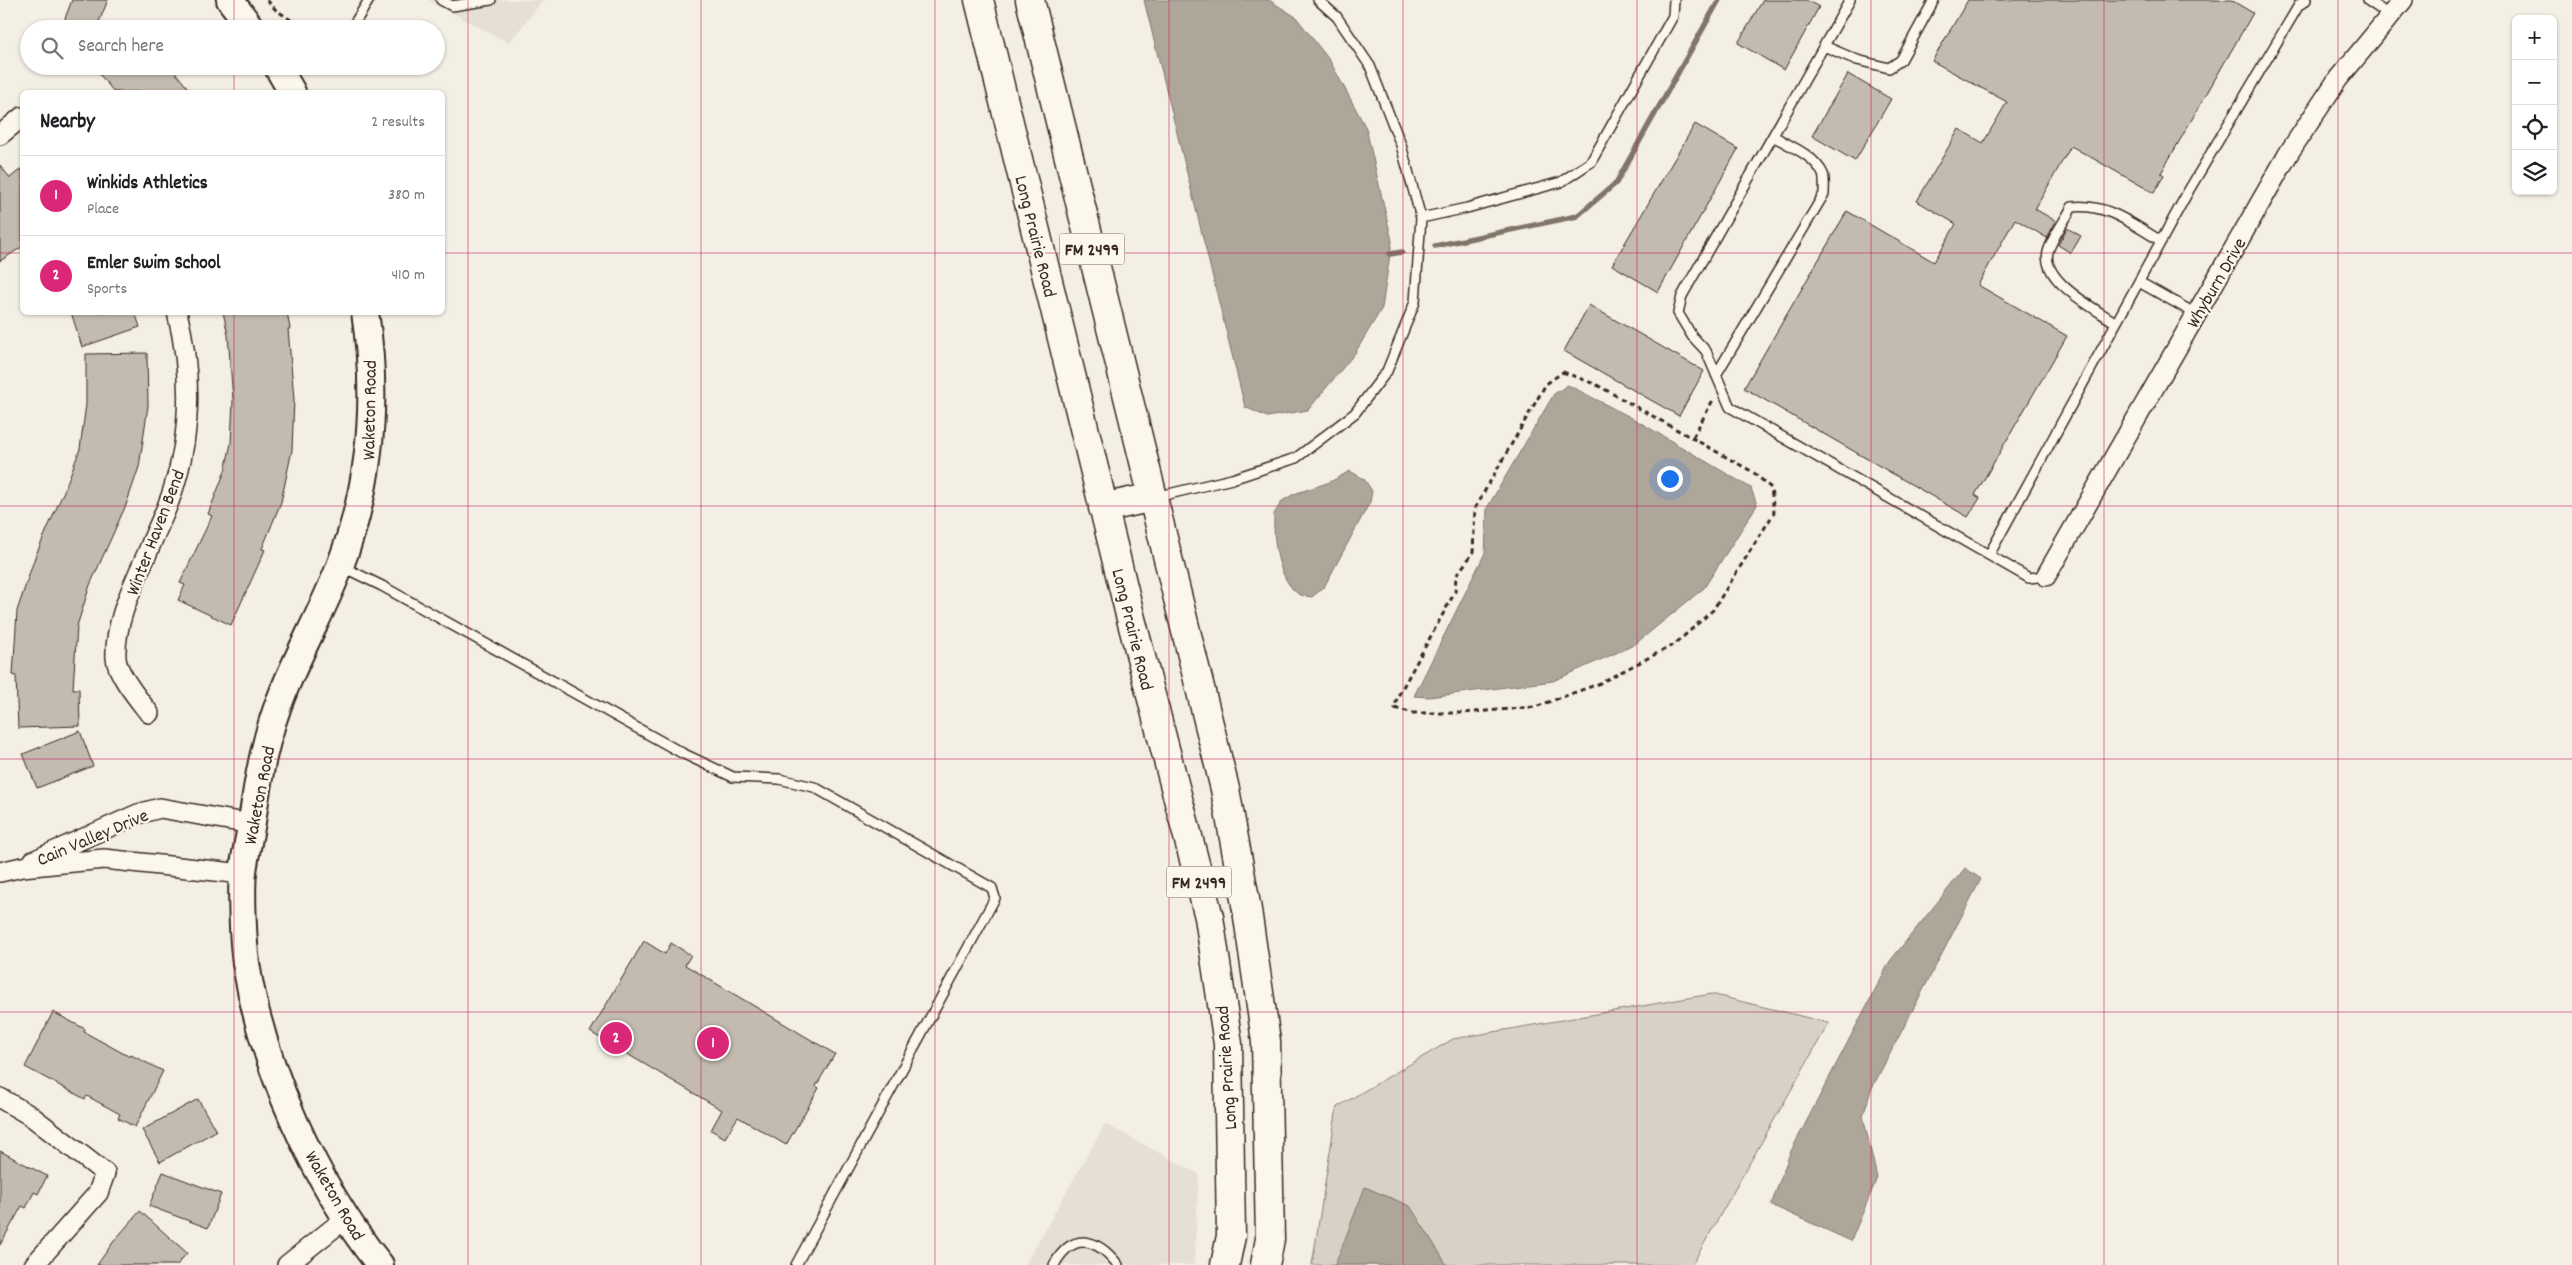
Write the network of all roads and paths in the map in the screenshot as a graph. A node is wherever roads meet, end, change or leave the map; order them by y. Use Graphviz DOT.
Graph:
graph roads {
  1 [pos="230,0"];
  2 [pos="266,0"];
  3 [pos="370,0"];
  4 [pos="441,0"];
  5 [pos="491,0"];
  6 [pos="979,0"];
  7 [pos="1030,0"];
  8 [pos="1318,0"];
  9 [pos="1850,0"];
  10 [pos="1934,0"];
  11 [pos="2367,0"];
  12 [pos="2403,0"];
  13 [pos="1675,1"];
  14 [pos="2302,1"];
  15 [pos="2389,15"];
  16 [pos="245,20"];
  17 [pos="291,20"];
  18 [pos="357,20"];
  19 [pos="1824,46"];
  20 [pos="20,119"];
  21 [pos="0,135"];
  22 [pos="1773,136"];
  23 [pos="1421,218"];
  24 [pos="2162,241"];
  25 [pos="2139,282"];
  26 [pos="2196,314"];
  27 [pos="178,315"];
  28 [pos="365,315"];
  29 [pos="2116,323"];
  30 [pos="1716,375"];
  31 [pos="1721,387"];
  32 [pos="1693,437"];
  33 [pos="1153,497"];
  34 [pos="1103,508"];
  35 [pos="1989,555"];
  36 [pos="340,566"];
  37 [pos="2046,576"];
  38 [pos="149,713"];
  39 [pos="252,824"];
  40 [pos="22,867"];
  41 [pos="0,872"];
  42 [pos="243,874"];
  43 [pos="0,1098"];
  44 [pos="346,1218"];
  45 [pos="34,1265"];
  46 [pos="287,1265"];
  47 [pos="380,1265"];
  48 [pos="796,1265"];
  49 [pos="1054,1265"];
  50 [pos="1118,1265"];
  51 [pos="1225,1265"];
  52 [pos="1265,1265"];
  1 -- 16 [label="street"];
  2 -- 17 [label="path"];
  3 -- 18 [label="lane"];
  4 -- 5 [label="lane"];
  6 -- 34 [label="main road, Long Prairie Road / FM 2499"];
  7 -- 33 [label="main road, Long Prairie Road / FM 2499"];
  8 -- 23 [label="lane"];
  9 -- 19 [label="lane"];
  10 -- 19 [label="lane"];
  11 -- 15 [label="lane"];
  12 -- 15 [label="street, Whyburn Drive"];
  13 -- 23 [label="lane"];
  14 -- 24 [label="lane"];
  15 -- 26 [label="street, Whyburn Drive"];
  19 -- 22 [label="lane"];
  20 -- 21 [label="street"];
  22 -- 30 [label="lane"];
  22 -- 30 [label="lane"];
  23 -- 33 [label="lane"];
  24 -- 25 [label="lane"];
  24 -- 29 [label="lane"];
  25 -- 26 [label="lane"];
  25 -- 29 [label="lane"];
  26 -- 37 [label="street, Whyburn Drive"];
  27 -- 38 [label="street, Winter Haven Bend"];
  28 -- 36 [label="street, Waketon Road"];
  29 -- 35 [label="lane"];
  30 -- 31 [label="lane"];
  31 -- 32 [label="path"];
  31 -- 35 [label="lane"];
  32 -- 32 [label="path"];
  33 -- 34 [label="main road"];
  33 -- 52 [label="main road, Long Prairie Road / FM 2499"];
  34 -- 51 [label="main road, Long Prairie Road / FM 2499"];
  35 -- 37 [label="lane"];
  36 -- 39 [label="street, Waketon Road"];
  36 -- 48 [label="lane"];
  39 -- 40 [label="street, Cain Valley Drive"];
  39 -- 42 [label="street, Waketon Road"];
  40 -- 41 [label="street, Cain Valley Drive"];
  40 -- 42 [label="street, Cain Valley Drive"];
  42 -- 44 [label="street, Waketon Road"];
  43 -- 45 [label="street"];
  44 -- 46 [label="street"];
  44 -- 47 [label="street, Waketon Road"];
  49 -- 50 [label="lane"];
}
